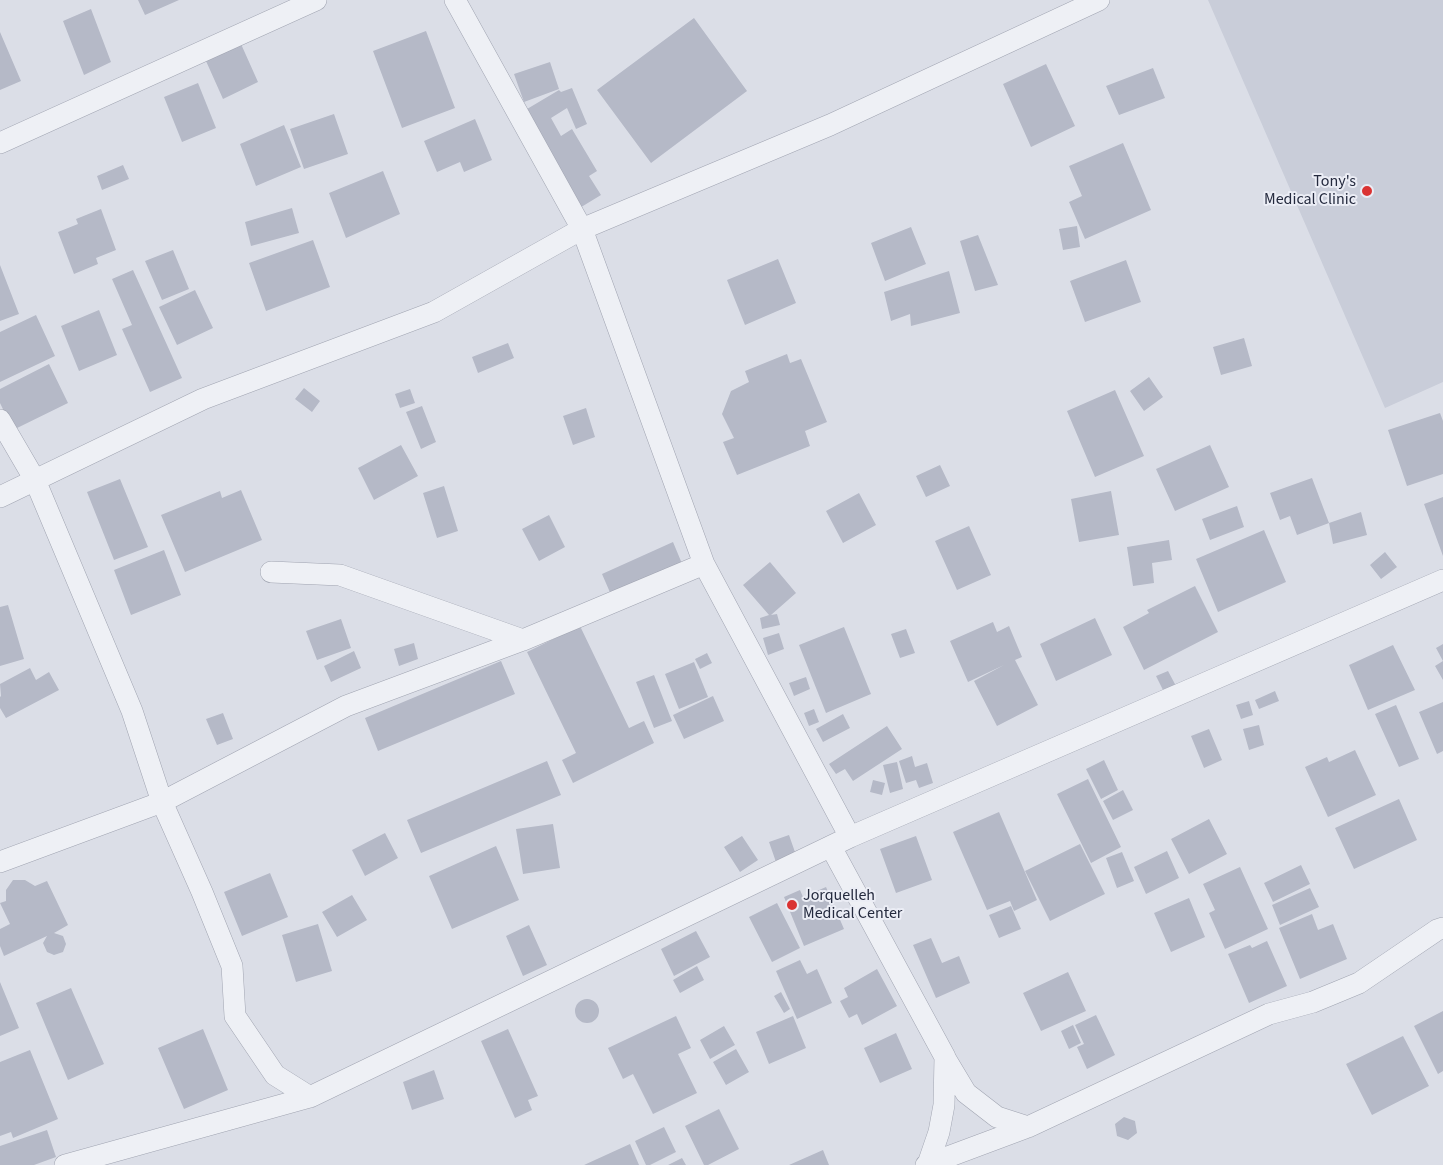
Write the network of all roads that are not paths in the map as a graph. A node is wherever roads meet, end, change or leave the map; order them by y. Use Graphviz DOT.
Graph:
graph roads {
  1 [pos="316,0"];
  2 [pos="455,0"];
  3 [pos="1099,0"];
  4 [pos="0,143"];
  5 [pos="582,229"];
  6 [pos="0,420"];
  7 [pos="35,480"];
  8 [pos="0,497"];
  9 [pos="704,564"];
  10 [pos="272,572"];
  11 [pos="1443,580"];
  12 [pos="523,640"];
  13 [pos="162,802"];
  14 [pos="850,837"];
  15 [pos="831,847"];
  16 [pos="0,862"];
  17 [pos="1443,928"];
  18 [pos="945,1057"];
  19 [pos="310,1097"];
  20 [pos="1028,1128"];
  21 [pos="927,1164"];
  22 [pos="65,1165"];
  1 -- 4 [label="street"];
  2 -- 5 [label="street"];
  3 -- 5 [label="street"];
  5 -- 7 [label="street"];
  5 -- 9 [label="street"];
  6 -- 7 [label="street"];
  7 -- 8 [label="street"];
  7 -- 13 [label="street"];
  9 -- 12 [label="street"];
  9 -- 14 [label="street"];
  10 -- 12 [label="street"];
  11 -- 14 [label="street"];
  12 -- 13 [label="street"];
  13 -- 16 [label="street"];
  13 -- 19 [label="street"];
  14 -- 15 [label="street"];
  15 -- 18 [label="street"];
  15 -- 19 [label="street"];
  17 -- 20 [label="street"];
  18 -- 20 [label="street"];
  18 -- 21 [label="street"];
  19 -- 22 [label="street"];
  20 -- 21 [label="street"];
}
